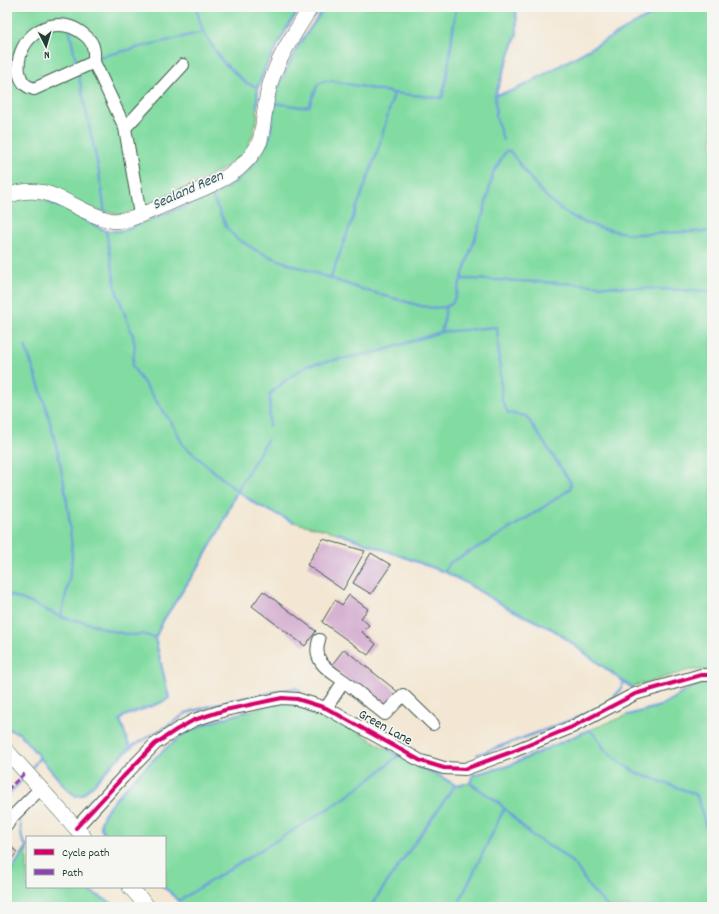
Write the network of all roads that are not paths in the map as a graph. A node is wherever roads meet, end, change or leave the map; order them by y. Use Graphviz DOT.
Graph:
graph roads {
  1 [pos="312,7"];
  2 [pos="94,62"];
  3 [pos="183,65"];
  4 [pos="125,128"];
  5 [pos="7,196"];
  6 [pos="140,215"];
  7 [pos="319,640"];
  8 [pos="712,674"];
  9 [pos="344,682"];
  10 [pos="326,708"];
  11 [pos="434,724"];
  12 [pos="7,751"];
  13 [pos="41,788"];
  14 [pos="7,825"];
  15 [pos="80,833"];
  16 [pos="131,888"];
  17 [pos="148,907"];
  1 -- 6 [label="main road"];
  2 -- 2 [label="street"];
  2 -- 4 [label="street"];
  3 -- 4 [label="street"];
  4 -- 6 [label="street"];
  5 -- 6 [label="main road"];
  7 -- 9 [label="street"];
  8 -- 10 [label="street, Green Lane"];
  9 -- 10 [label="street"];
  9 -- 11 [label="street"];
  10 -- 15 [label="street, Green Lane"];
  12 -- 13 [label="main road"];
  13 -- 14 [label="street"];
  13 -- 15 [label="main road"];
  16 -- 17 [label="main road"];
}
